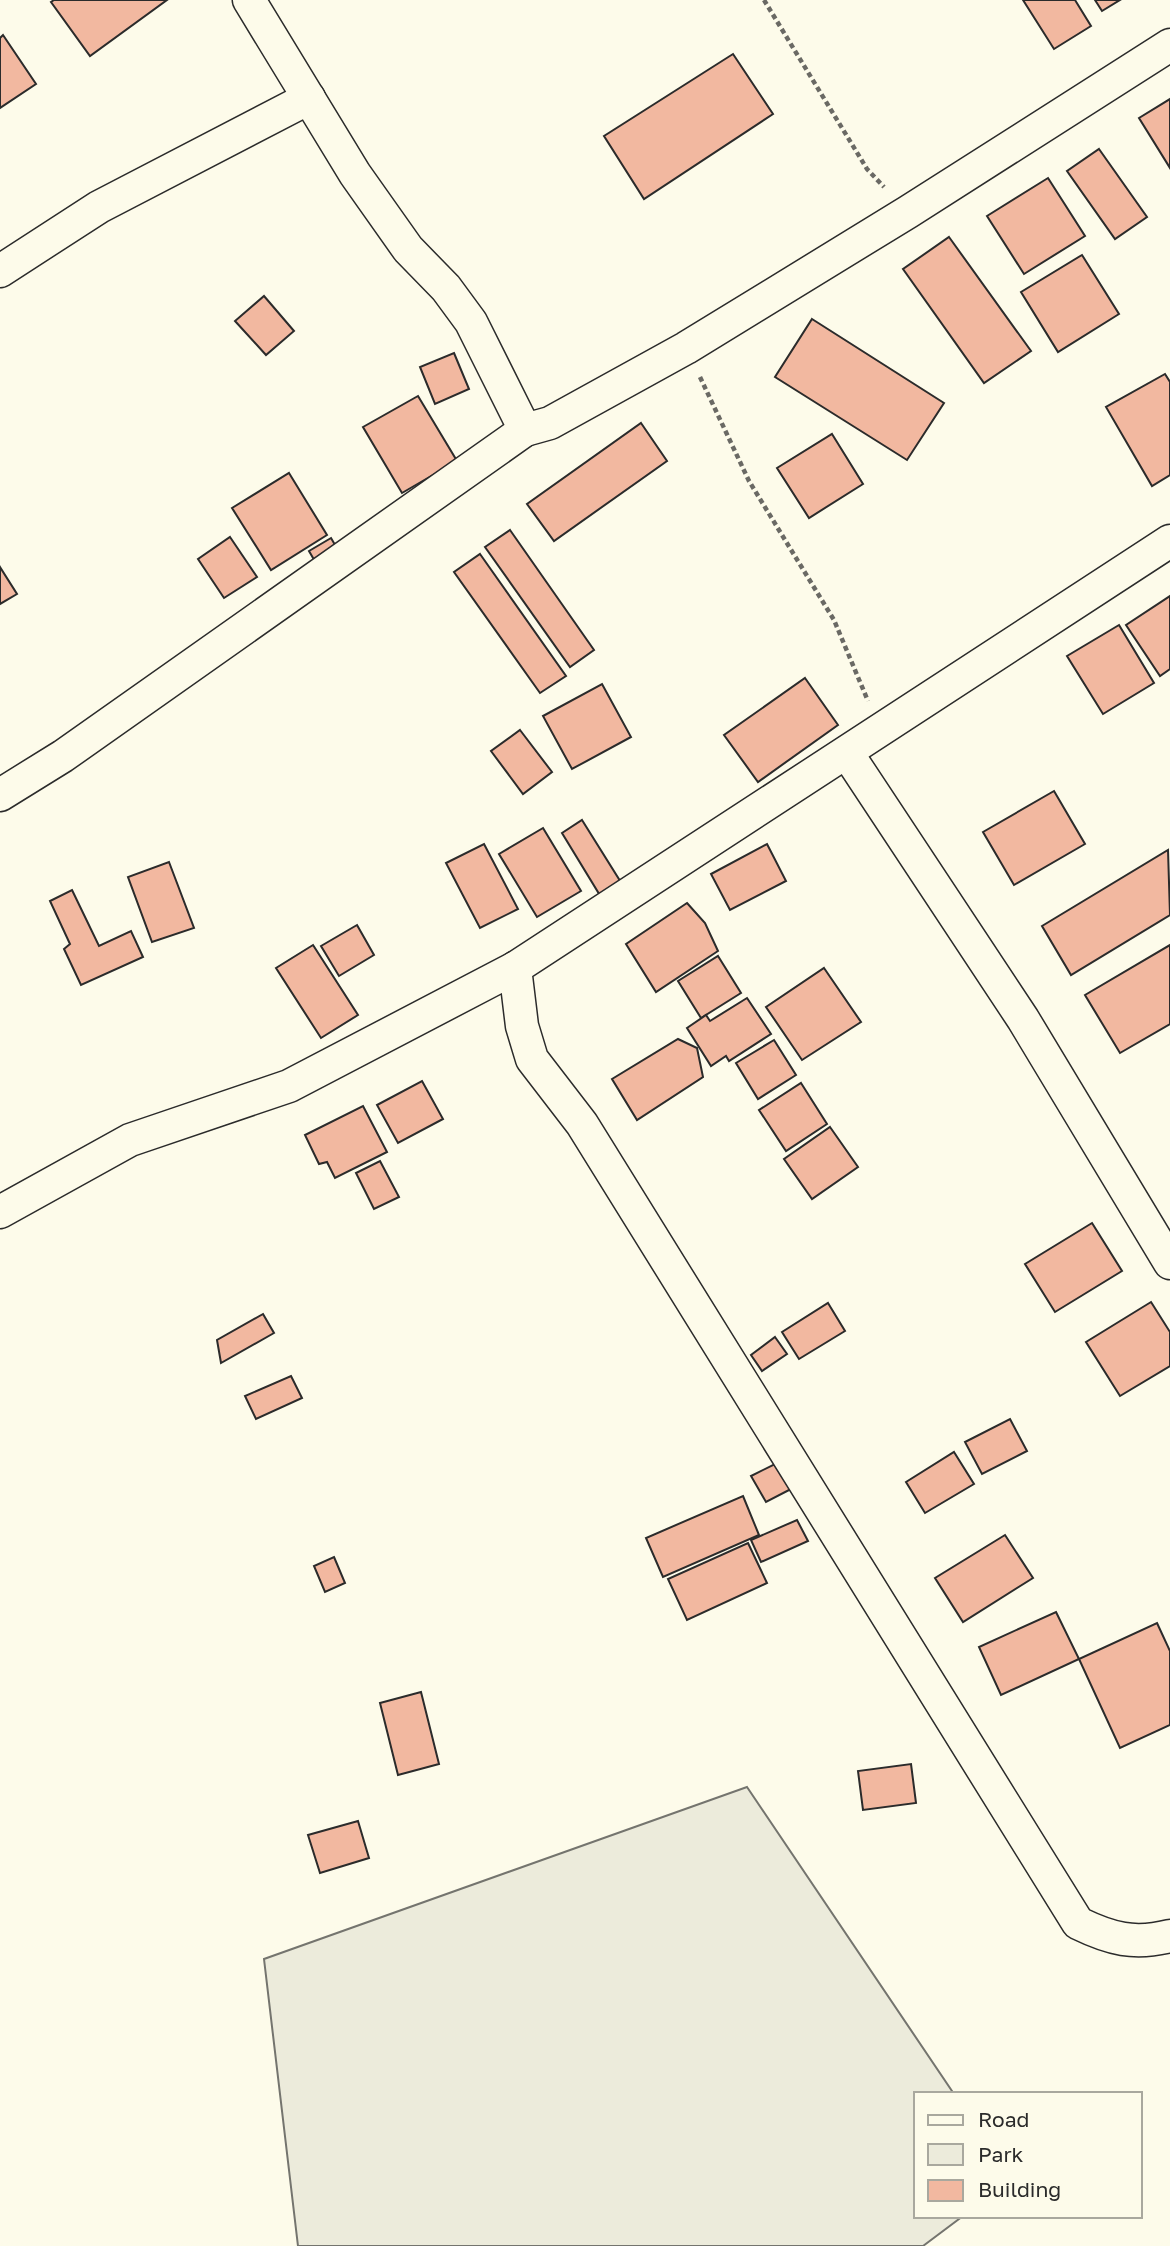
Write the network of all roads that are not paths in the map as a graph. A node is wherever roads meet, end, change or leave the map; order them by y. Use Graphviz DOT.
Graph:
graph roads {
  1 [pos="249,0"];
  2 [pos="1170,46"];
  3 [pos="309,98"];
  4 [pos="0,271"];
  5 [pos="525,429"];
  6 [pos="1170,541"];
  7 [pos="847,753"];
  8 [pos="0,795"];
  9 [pos="515,968"];
  10 [pos="0,1212"];
  11 [pos="1170,1263"];
  12 [pos="1170,1936"];
  1 -- 3 [label="street"];
  2 -- 5 [label="street"];
  3 -- 4 [label="street"];
  3 -- 5 [label="street"];
  5 -- 8 [label="street"];
  6 -- 7 [label="street"];
  7 -- 9 [label="street"];
  7 -- 11 [label="street"];
  9 -- 10 [label="street"];
  9 -- 12 [label="street"];
}
